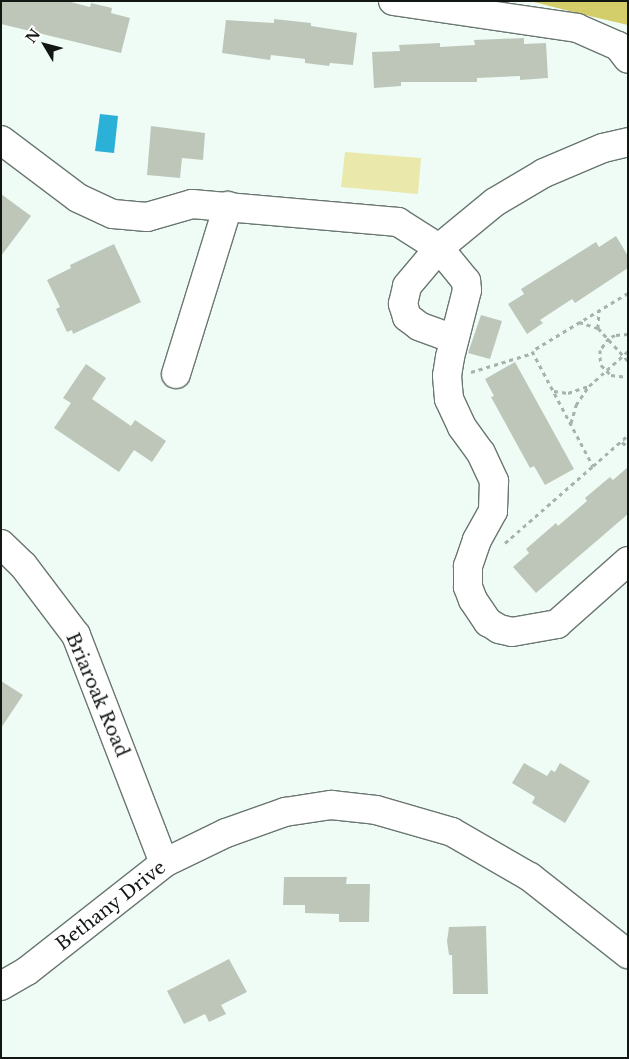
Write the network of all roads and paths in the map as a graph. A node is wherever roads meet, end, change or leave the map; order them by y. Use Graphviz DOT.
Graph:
graph roads {
  1 [pos="393,1"];
  2 [pos="628,60"];
  3 [pos="1,140"];
  4 [pos="628,142"];
  5 [pos="228,206"];
  6 [pos="439,248"];
  7 [pos="628,293"];
  8 [pos="599,310"];
  9 [pos="579,322"];
  10 [pos="598,328"];
  11 [pos="628,334"];
  12 [pos="454,339"];
  13 [pos="608,339"];
  14 [pos="628,351"];
  15 [pos="533,353"];
  16 [pos="623,356"];
  17 [pos="628,361"];
  18 [pos="606,371"];
  19 [pos="176,374"];
  20 [pos="628,377"];
  21 [pos="447,379"];
  22 [pos="588,386"];
  23 [pos="553,391"];
  24 [pos="571,424"];
  25 [pos="628,435"];
  26 [pos="622,442"];
  27 [pos="628,447"];
  28 [pos="593,466"];
  29 [pos="1,544"];
  30 [pos="501,548"];
  31 [pos="628,561"];
  32 [pos="164,863"];
  33 [pos="628,954"];
  34 [pos="1,986"];
  1 -- 2 [label="street"];
  3 -- 5 [label="street"];
  4 -- 6 [label="street"];
  5 -- 6 [label="street"];
  5 -- 19 [label="street"];
  6 -- 12 [label="street"];
  6 -- 12 [label="street"];
  7 -- 8 [label="path"];
  8 -- 9 [label="path"];
  8 -- 10 [label="path"];
  9 -- 10 [label="path"];
  9 -- 15 [label="path"];
  10 -- 13 [label="path"];
  11 -- 13 [label="path"];
  12 -- 21 [label="street"];
  13 -- 16 [label="path"];
  13 -- 18 [label="path"];
  14 -- 16 [label="path"];
  15 -- 21 [label="path"];
  15 -- 23 [label="path"];
  16 -- 17 [label="path"];
  16 -- 18 [label="path"];
  18 -- 20 [label="path"];
  18 -- 22 [label="path"];
  21 -- 31 [label="street"];
  22 -- 23 [label="path"];
  22 -- 24 [label="path"];
  23 -- 24 [label="path"];
  24 -- 28 [label="path"];
  25 -- 26 [label="path"];
  26 -- 27 [label="path"];
  26 -- 28 [label="path"];
  28 -- 30 [label="path"];
  29 -- 32 [label="street, Briaroak Road"];
  32 -- 33 [label="street, Bethany Drive"];
  32 -- 34 [label="street, Bethany Drive"];
}
